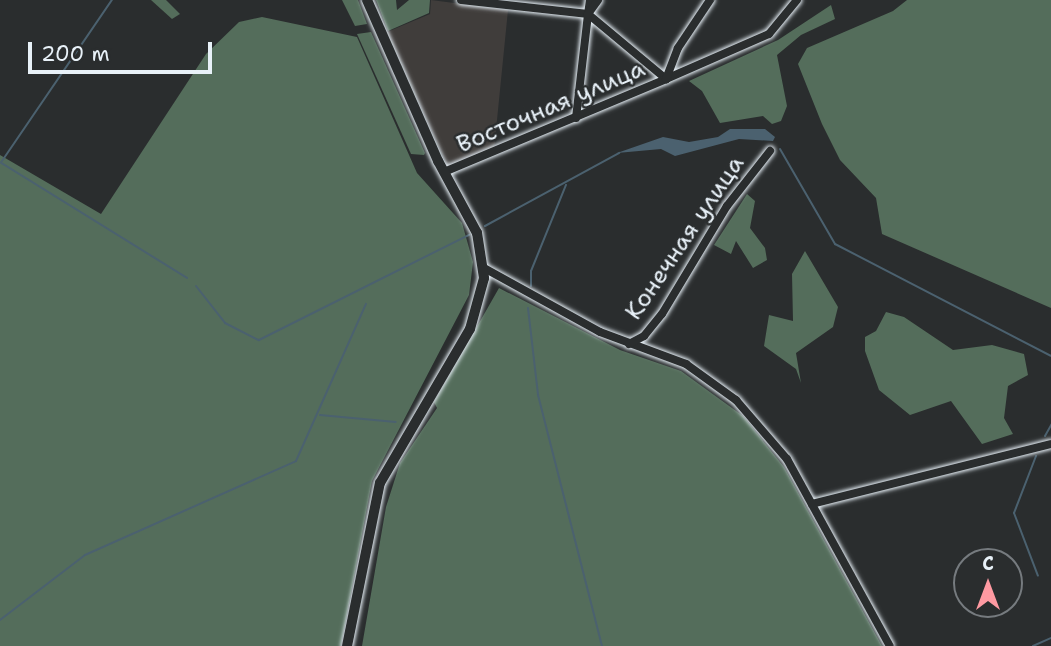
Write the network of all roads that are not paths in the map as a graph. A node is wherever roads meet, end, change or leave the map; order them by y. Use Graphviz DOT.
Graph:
graph roads {
  1 [pos="367,0"];
  2 [pos="461,0"];
  3 [pos="590,0"];
  4 [pos="598,0"];
  5 [pos="710,0"];
  6 [pos="797,0"];
  7 [pos="512,3"];
  8 [pos="589,14"];
  9 [pos="666,79"];
  10 [pos="576,118"];
  11 [pos="770,151"];
  12 [pos="444,172"];
  13 [pos="484,268"];
  14 [pos="629,344"];
  15 [pos="1051,444"];
  16 [pos="812,504"];
  17 [pos="347,646"];
  18 [pos="890,646"];
  1 -- 12 [label="main road"];
  2 -- 7 [label="street"];
  3 -- 8 [label="street"];
  4 -- 8 [label="street"];
  5 -- 9 [label="street, Восточная улица"];
  6 -- 9 [label="street"];
  7 -- 8 [label="street"];
  8 -- 9 [label="street"];
  8 -- 10 [label="street"];
  9 -- 10 [label="street, Восточная улица"];
  10 -- 12 [label="street, Восточная улица"];
  11 -- 14 [label="street, Конечная улица"];
  12 -- 13 [label="main road"];
  13 -- 14 [label="street"];
  13 -- 17 [label="main road"];
  14 -- 16 [label="street"];
  15 -- 16 [label="street"];
  16 -- 18 [label="street"];
}
